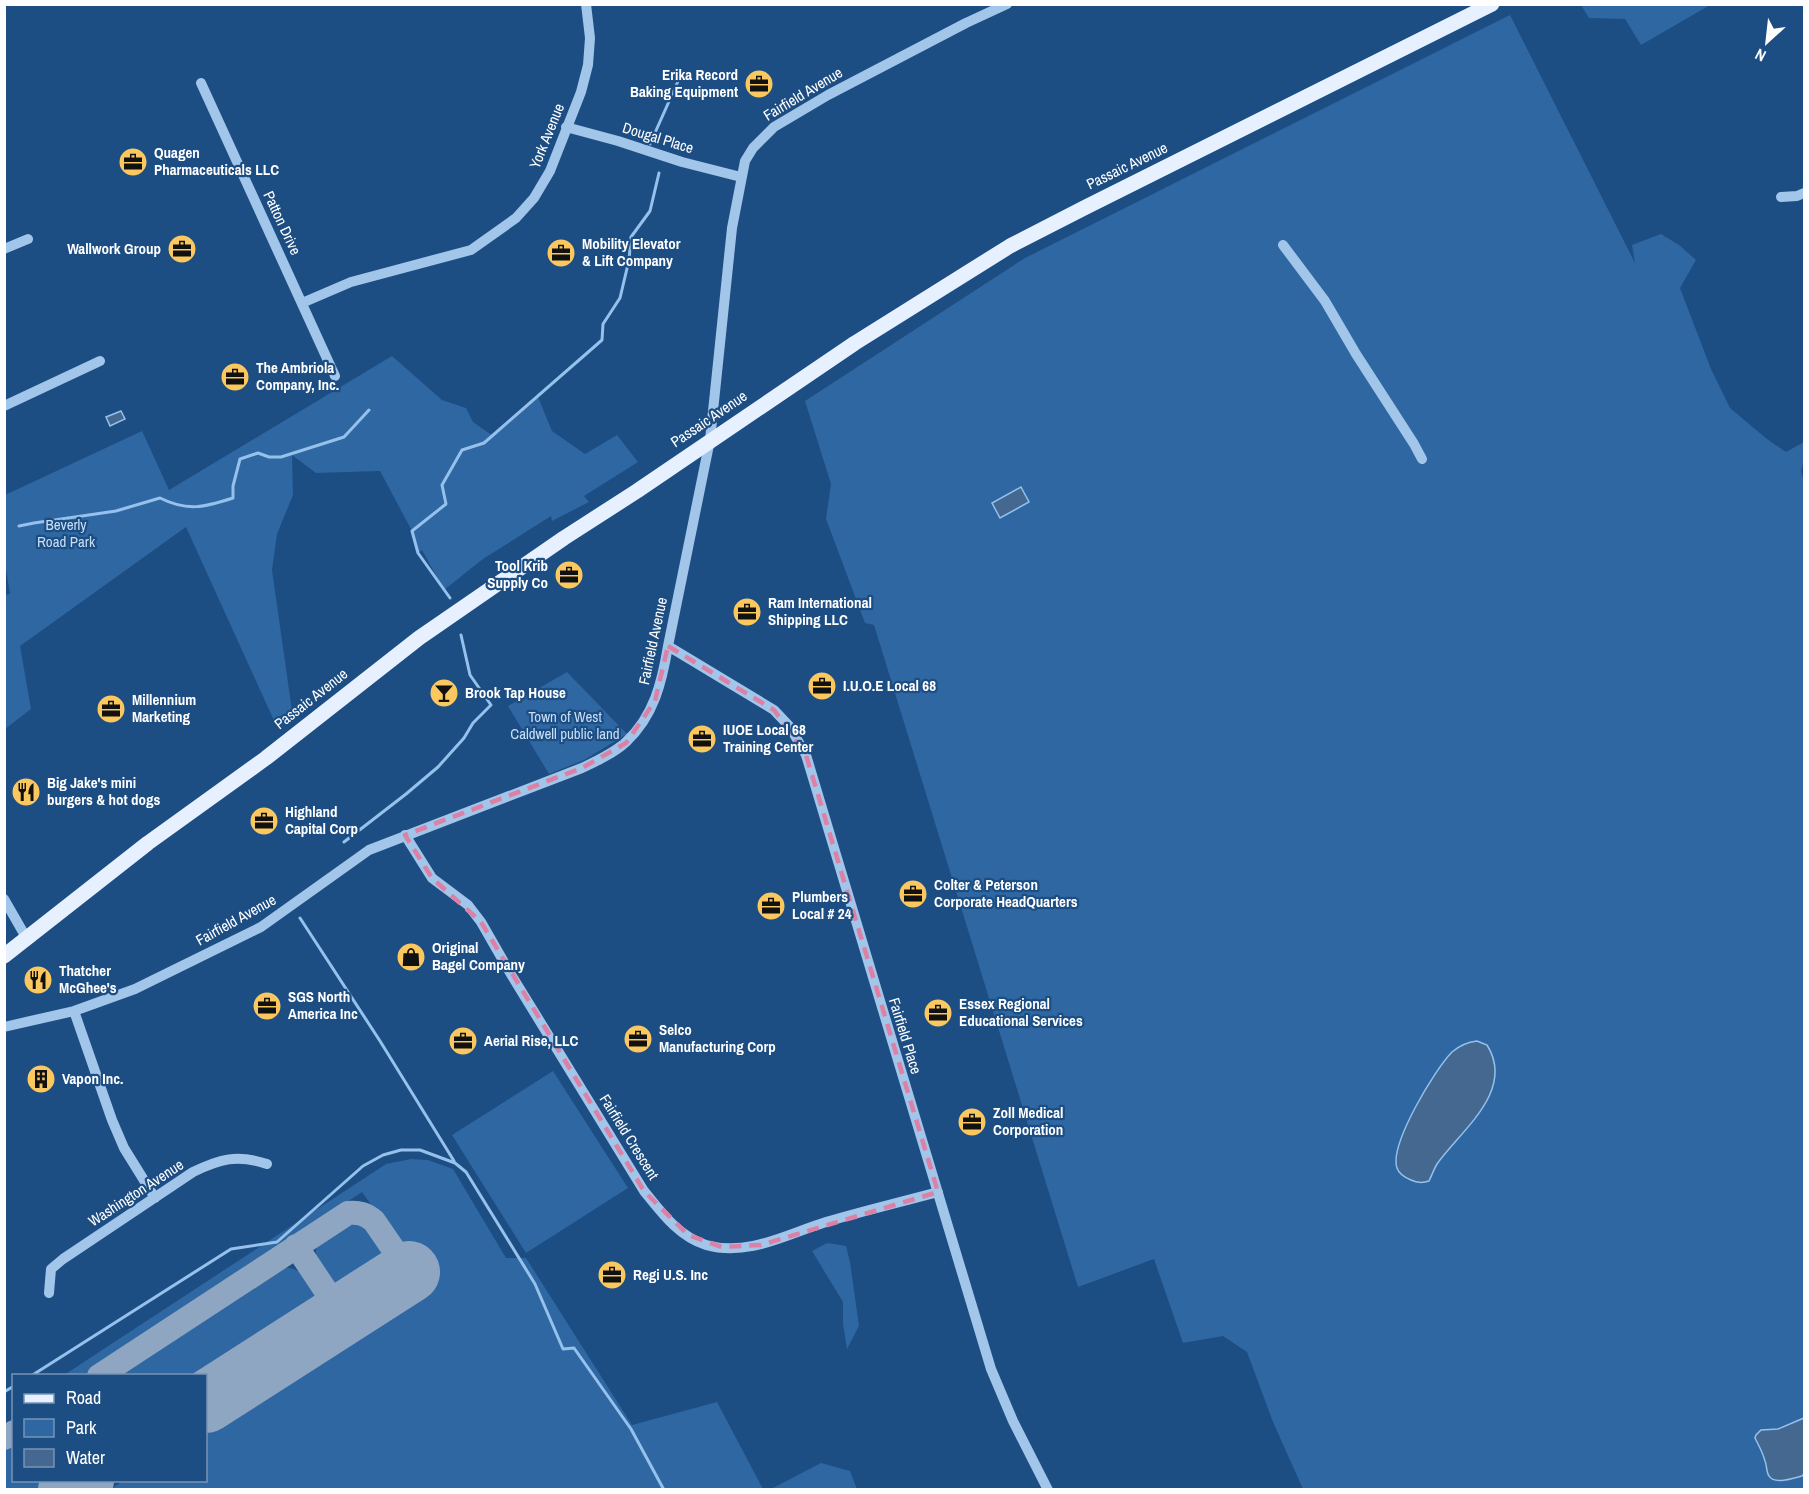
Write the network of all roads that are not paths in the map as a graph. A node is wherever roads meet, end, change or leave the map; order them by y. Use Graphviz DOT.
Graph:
graph roads {
  1 [pos="586,4"];
  2 [pos="1007,4"];
  3 [pos="1492,4"];
  4 [pos="201,83"];
  5 [pos="566,127"];
  6 [pos="741,177"];
  7 [pos="1804,193"];
  8 [pos="1781,197"];
  9 [pos="28,239"];
  10 [pos="1283,245"];
  11 [pos="4,249"];
  12 [pos="302,303"];
  13 [pos="100,361"];
  14 [pos="335,376"];
  15 [pos="4,406"];
  16 [pos="710,440"];
  17 [pos="1422,459"];
  18 [pos="668,646"];
  19 [pos="405,835"];
  20 [pos="4,900"];
  21 [pos="27,939"];
  22 [pos="4,956"];
  23 [pos="74,1011"];
  24 [pos="4,1027"];
  25 [pos="267,1164"];
  26 [pos="938,1192"];
  27 [pos="155,1198"];
  28 [pos="48,1293"];
  29 [pos="1048,1490"];
  1 -- 5 [label="street, York Avenue"];
  2 -- 6 [label="street, Fairfield Avenue"];
  3 -- 16 [label="main road, Passaic Avenue"];
  4 -- 12 [label="street, Patton Drive"];
  5 -- 6 [label="street, Dougal Place"];
  5 -- 12 [label="street, York Avenue"];
  6 -- 16 [label="street, Fairfield Avenue"];
  7 -- 8 [label="street"];
  9 -- 11 [label="street"];
  10 -- 17 [label="street"];
  12 -- 14 [label="street, Patton Drive"];
  13 -- 15 [label="street"];
  16 -- 18 [label="street, Fairfield Avenue"];
  16 -- 21 [label="main road, Passaic Avenue"];
  18 -- 19 [label="street, Fairfield Avenue"];
  18 -- 26 [label="street, Fairfield Place"];
  19 -- 23 [label="street, Fairfield Avenue"];
  19 -- 26 [label="street, Fairfield Crescent"];
  20 -- 21 [label="street"];
  21 -- 22 [label="main road, Passaic Avenue"];
  23 -- 24 [label="street, Fairfield Avenue"];
  23 -- 27 [label="street"];
  25 -- 27 [label="street, Washington Avenue"];
  26 -- 29 [label="street, Fairfield Place"];
  27 -- 28 [label="street, Washington Avenue"];
}
